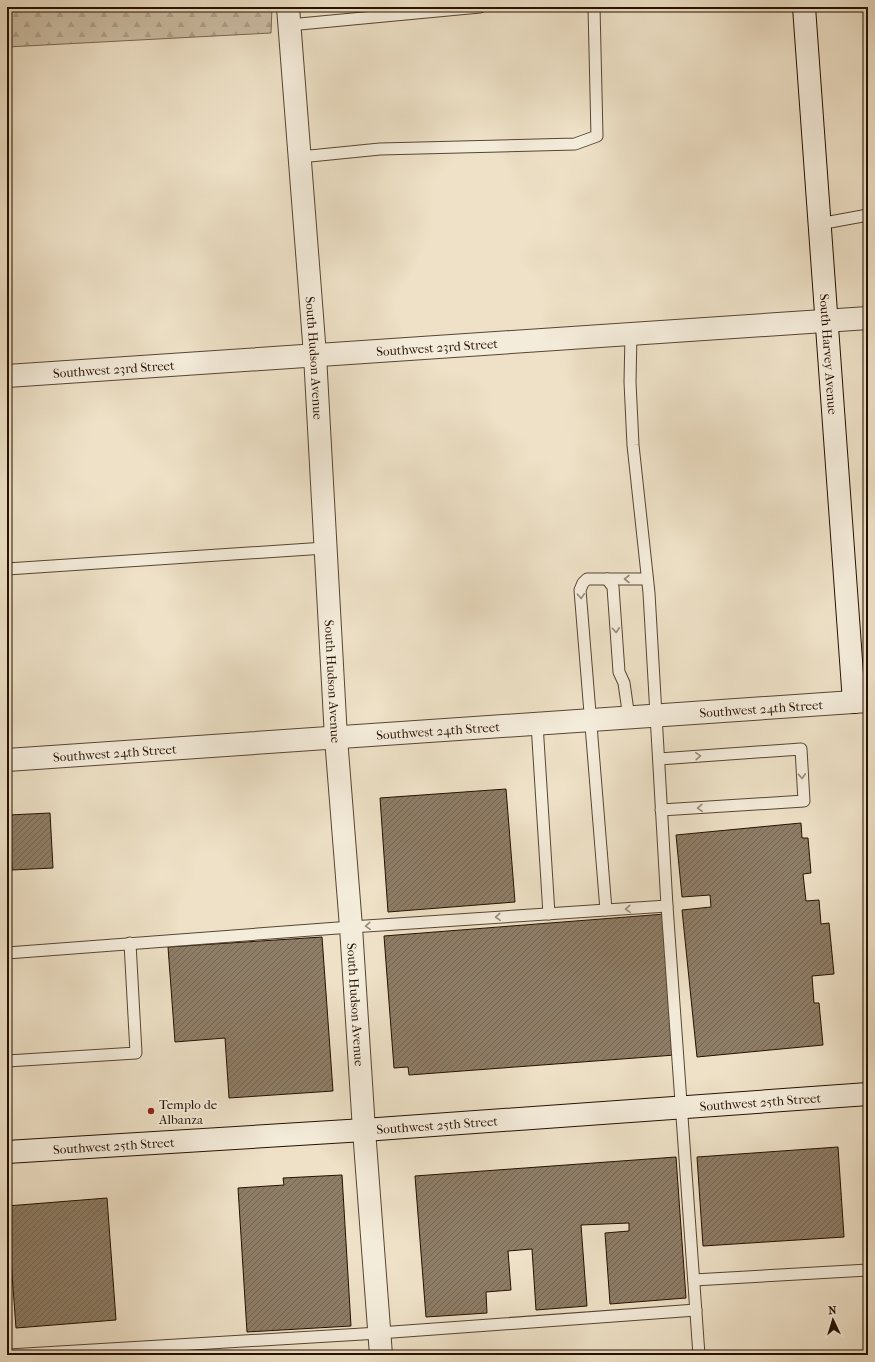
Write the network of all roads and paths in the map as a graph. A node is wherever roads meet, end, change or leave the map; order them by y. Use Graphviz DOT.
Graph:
graph roads {
  1 [pos="480,7"];
  2 [pos="594,7"];
  3 [pos="804,7"];
  4 [pos="289,16"];
  5 [pos="300,157"];
  6 [pos="868,215"];
  7 [pos="819,224"];
  8 [pos="868,318"];
  9 [pos="826,320"];
  10 [pos="631,334"];
  11 [pos="315,355"];
  12 [pos="7,376"];
  13 [pos="325,548"];
  14 [pos="7,569"];
  15 [pos="607,579"];
  16 [pos="647,579"];
  17 [pos="861,702"];
  18 [pos="656,716"];
  19 [pos="629,718"];
  20 [pos="591,720"];
  21 [pos="537,724"];
  22 [pos="336,738"];
  23 [pos="659,759"];
  24 [pos="7,760"];
  25 [pos="661,810"];
  26 [pos="666,906"];
  27 [pos="606,910"];
  28 [pos="550,914"];
  29 [pos="351,927"];
  30 [pos="130,943"];
  31 [pos="7,952"];
  32 [pos="7,1061"];
  33 [pos="868,1094"];
  34 [pos="681,1108"];
  35 [pos="364,1130"];
  36 [pos="7,1152"];
  37 [pos="868,1270"];
  38 [pos="694,1280"];
  39 [pos="696,1310"];
  40 [pos="379,1333"];
  41 [pos="8,1355"];
  42 [pos="381,1355"];
  43 [pos="699,1355"];
  1 -- 4 [label="lane"];
  2 -- 5 [label="lane"];
  3 -- 7 [label="street, South Harvey Avenue"];
  4 -- 5 [label="street, South Hudson Avenue"];
  5 -- 11 [label="street, South Hudson Avenue"];
  6 -- 7 [label="lane"];
  7 -- 9 [label="street, South Harvey Avenue"];
  8 -- 9 [label="street, Southwest 23rd Street"];
  9 -- 10 [label="street, Southwest 23rd Street"];
  9 -- 17 [label="street, South Harvey Avenue"];
  10 -- 11 [label="street, Southwest 23rd Street"];
  10 -- 16 [label="lane"];
  11 -- 12 [label="street, Southwest 23rd Street"];
  11 -- 13 [label="street, South Hudson Avenue"];
  13 -- 14 [label="lane"];
  13 -- 22 [label="street, South Hudson Avenue"];
  16 -- 15 [label="lane, one-way"];
  15 -- 19 [label="lane, one-way"];
  15 -- 20 [label="lane, one-way"];
  16 -- 18 [label="lane"];
  17 -- 18 [label="street, Southwest 24th Street"];
  18 -- 19 [label="street, Southwest 24th Street"];
  18 -- 23 [label="lane"];
  19 -- 20 [label="street, Southwest 24th Street"];
  20 -- 21 [label="street, Southwest 24th Street"];
  20 -- 27 [label="lane"];
  21 -- 22 [label="street, Southwest 24th Street"];
  21 -- 28 [label="lane"];
  22 -- 24 [label="street, Southwest 24th Street"];
  22 -- 29 [label="street, South Hudson Avenue"];
  23 -- 25 [label="lane"];
  23 -- 25 [label="lane, one-way"];
  25 -- 26 [label="lane"];
  26 -- 27 [label="lane, one-way"];
  26 -- 34 [label="lane"];
  27 -- 28 [label="lane"];
  28 -- 29 [label="lane, one-way"];
  29 -- 30 [label="lane"];
  29 -- 35 [label="street, South Hudson Avenue"];
  30 -- 31 [label="lane"];
  30 -- 32 [label="lane"];
  33 -- 34 [label="street, Southwest 25th Street"];
  34 -- 35 [label="street, Southwest 25th Street"];
  34 -- 38 [label="lane"];
  35 -- 36 [label="street, Southwest 25th Street"];
  35 -- 40 [label="street, South Hudson Avenue"];
  37 -- 38 [label="lane"];
  38 -- 39 [label="lane"];
  39 -- 40 [label="lane"];
  39 -- 43 [label="lane"];
  40 -- 41 [label="lane"];
  40 -- 42 [label="street, South Hudson Avenue"];
}
